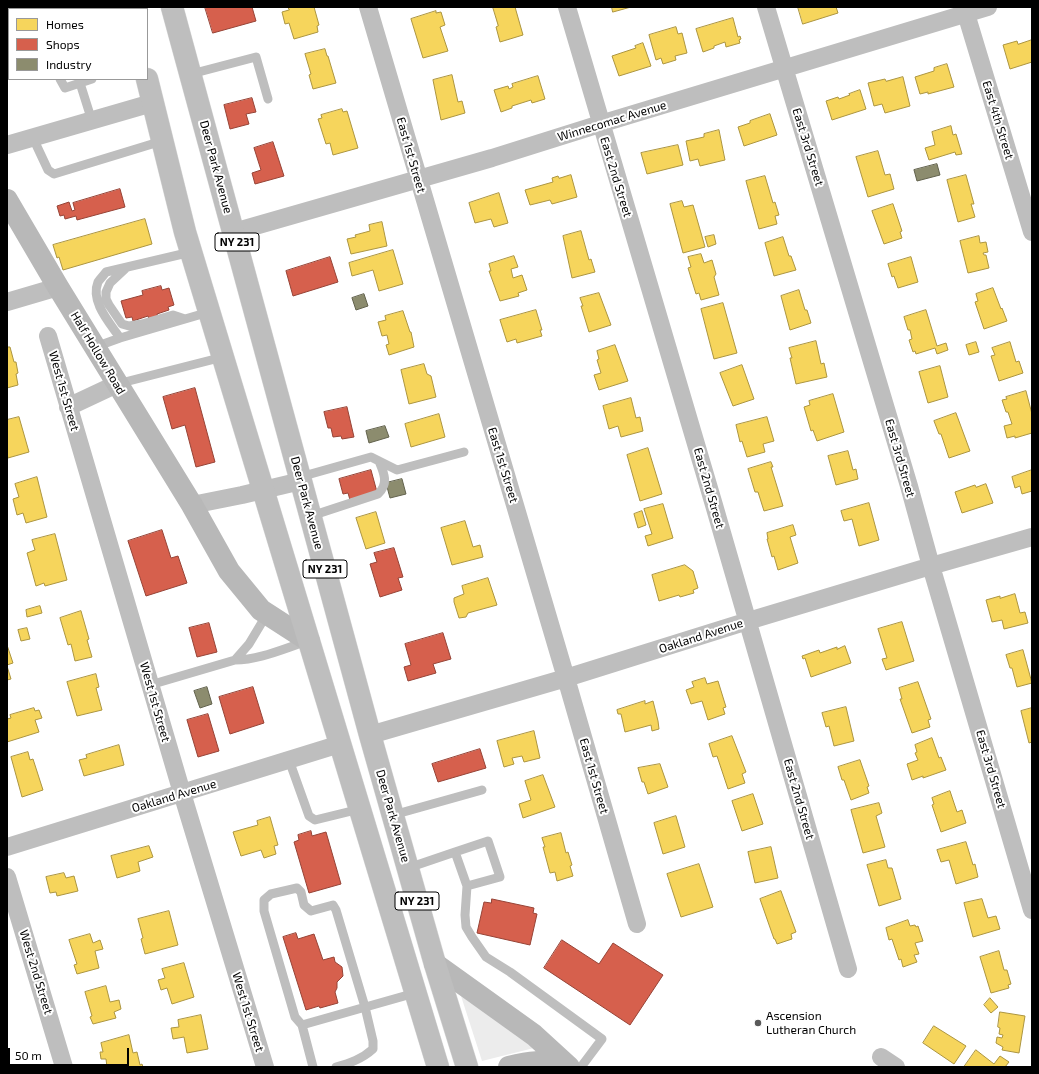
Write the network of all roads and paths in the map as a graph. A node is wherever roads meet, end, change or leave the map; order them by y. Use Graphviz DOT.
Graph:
graph roads {
  1 [pos="172,7"];
  2 [pos="368,7"];
  3 [pos="567,7"];
  4 [pos="766,7"];
  5 [pos="988,7"];
  6 [pos="965,10"];
  7 [pos="784,69"];
  8 [pos="191,74"];
  9 [pos="61,80"];
  10 [pos="89,80"];
  11 [pos="147,80"];
  12 [pos="80,83"];
  13 [pos="268,99"];
  14 [pos="152,103"];
  15 [pos="92,121"];
  16 [pos="600,124"];
  17 [pos="33,138"];
  18 [pos="162,141"];
  19 [pos="7,145"];
  20 [pos="418,180"];
  21 [pos="7,200"];
  22 [pos="234,232"];
  23 [pos="1032,232"];
  24 [pos="192,252"];
  25 [pos="128,267"];
  26 [pos="58,288"];
  27 [pos="7,302"];
  28 [pos="209,312"];
  29 [pos="185,319"];
  30 [pos="48,336"];
  31 [pos="120,338"];
  32 [pos="95,347"];
  33 [pos="223,357"];
  34 [pos="117,384"];
  35 [pos="68,407"];
  36 [pos="464,452"];
  37 [pos="379,461"];
  38 [pos="301,479"];
  39 [pos="263,490"];
  40 [pos="192,505"];
  41 [pos="311,516"];
  42 [pos="1032,537"];
  43 [pos="931,566"];
  44 [pos="267,614"];
  45 [pos="748,621"];
  46 [pos="309,641"];
  47 [pos="235,660"];
  48 [pos="566,678"];
  49 [pos="150,685"];
  50 [pos="370,735"];
  51 [pos="340,744"];
  52 [pos="289,760"];
  53 [pos="482,790"];
  54 [pos="182,793"];
  55 [pos="360,809"];
  56 [pos="393,815"];
  57 [pos="7,846"];
  58 [pos="455,852"];
  59 [pos="408,868"];
  60 [pos="7,877"];
  61 [pos="467,886"];
  62 [pos="1032,910"];
  63 [pos="637,924"];
  64 [pos="435,964"];
  65 [pos="848,969"];
  66 [pos="415,993"];
  67 [pos="365,1007"];
  68 [pos="302,1025"];
  69 [pos="64,1067"];
  70 [pos="265,1067"];
  71 [pos="313,1067"];
  72 [pos="336,1067"];
  73 [pos="438,1067"];
  74 [pos="467,1067"];
  75 [pos="509,1067"];
  76 [pos="563,1067"];
  77 [pos="569,1067"];
  78 [pos="581,1067"];
  1 -- 8 [label="main road, Deer Park Avenue / NY 231"];
  2 -- 20 [label="street, East 1st Street"];
  3 -- 16 [label="street, East 2nd Street"];
  4 -- 7 [label="street, East 3rd Street"];
  5 -- 6 [label="street, Winnecomac Avenue"];
  6 -- 7 [label="street, Winnecomac Avenue"];
  6 -- 23 [label="street, East 4th Street"];
  7 -- 16 [label="street, Winnecomac Avenue"];
  7 -- 43 [label="street, East 3rd Street"];
  8 -- 13 [label="lane"];
  8 -- 22 [label="main road, Deer Park Avenue / NY 231"];
  9 -- 12 [label="lane"];
  10 -- 12 [label="lane"];
  11 -- 14 [label="main road, NY 231"];
  12 -- 15 [label="lane"];
  14 -- 15 [label="street"];
  14 -- 18 [label="main road, NY 231"];
  15 -- 17 [label="street"];
  16 -- 20 [label="street, Winnecomac Avenue"];
  16 -- 45 [label="street, East 2nd Street"];
  17 -- 18 [label="lane"];
  17 -- 19 [label="street"];
  18 -- 24 [label="main road, NY 231"];
  20 -- 22 [label="street, Winnecomac Avenue"];
  20 -- 48 [label="street, East 1st Street"];
  21 -- 26 [label="street, Half Hollow Road"];
  22 -- 38 [label="main road, Deer Park Avenue / NY 231"];
  24 -- 25 [label="lane"];
  24 -- 28 [label="main road, NY 231"];
  25 -- 29 [label="lane"];
  25 -- 31 [label="lane"];
  26 -- 27 [label="street"];
  26 -- 32 [label="street, Half Hollow Road"];
  28 -- 29 [label="lane"];
  28 -- 33 [label="main road, NY 231"];
  29 -- 31 [label="lane"];
  30 -- 35 [label="street, West 1st Street"];
  31 -- 32 [label="lane"];
  32 -- 34 [label="street, Half Hollow Road"];
  33 -- 34 [label="lane"];
  33 -- 39 [label="main road, NY 231"];
  34 -- 35 [label="street"];
  34 -- 40 [label="street, Half Hollow Road"];
  35 -- 49 [label="street, West 1st Street"];
  36 -- 37 [label="lane"];
  37 -- 38 [label="lane"];
  37 -- 41 [label="lane"];
  38 -- 39 [label="street"];
  38 -- 41 [label="main road, Deer Park Avenue / NY 231"];
  39 -- 40 [label="street"];
  39 -- 46 [label="main road, NY 231"];
  40 -- 44 [label="street, Half Hollow Road"];
  41 -- 50 [label="main road, Deer Park Avenue / NY 231"];
  42 -- 43 [label="street, Oakland Avenue"];
  43 -- 45 [label="street, Oakland Avenue"];
  43 -- 62 [label="street, East 3rd Street"];
  44 -- 46 [label="street, Half Hollow Road"];
  44 -- 47 [label="lane"];
  45 -- 48 [label="street, Oakland Avenue"];
  45 -- 65 [label="street, East 2nd Street"];
  46 -- 47 [label="lane"];
  46 -- 51 [label="main road, NY 231"];
  47 -- 49 [label="lane"];
  48 -- 50 [label="street, Oakland Avenue"];
  48 -- 63 [label="street, East 1st Street"];
  49 -- 54 [label="street, West 1st Street"];
  50 -- 56 [label="main road, Deer Park Avenue / NY 231"];
  51 -- 52 [label="street, Oakland Avenue"];
  51 -- 55 [label="main road, NY 231"];
  52 -- 54 [label="street, Oakland Avenue"];
  52 -- 55 [label="lane"];
  53 -- 56 [label="lane"];
  54 -- 57 [label="street, Oakland Avenue"];
  54 -- 70 [label="street, West 1st Street"];
  55 -- 66 [label="main road, NY 231"];
  56 -- 59 [label="main road, Deer Park Avenue / NY 231"];
  58 -- 59 [label="lane"];
  58 -- 61 [label="lane"];
  58 -- 61 [label="lane"];
  59 -- 64 [label="main road, Deer Park Avenue / NY 231"];
  60 -- 69 [label="street, West 2nd Street"];
  61 -- 78 [label="lane"];
  64 -- 74 [label="main road, Deer Park Avenue / NY 231"];
  64 -- 77 [label="street"];
  66 -- 67 [label="lane"];
  66 -- 73 [label="main road, NY 231"];
  67 -- 68 [label="lane"];
  67 -- 68 [label="lane"];
  67 -- 72 [label="lane"];
  68 -- 71 [label="lane"];
  75 -- 76 [label="street"];
}
